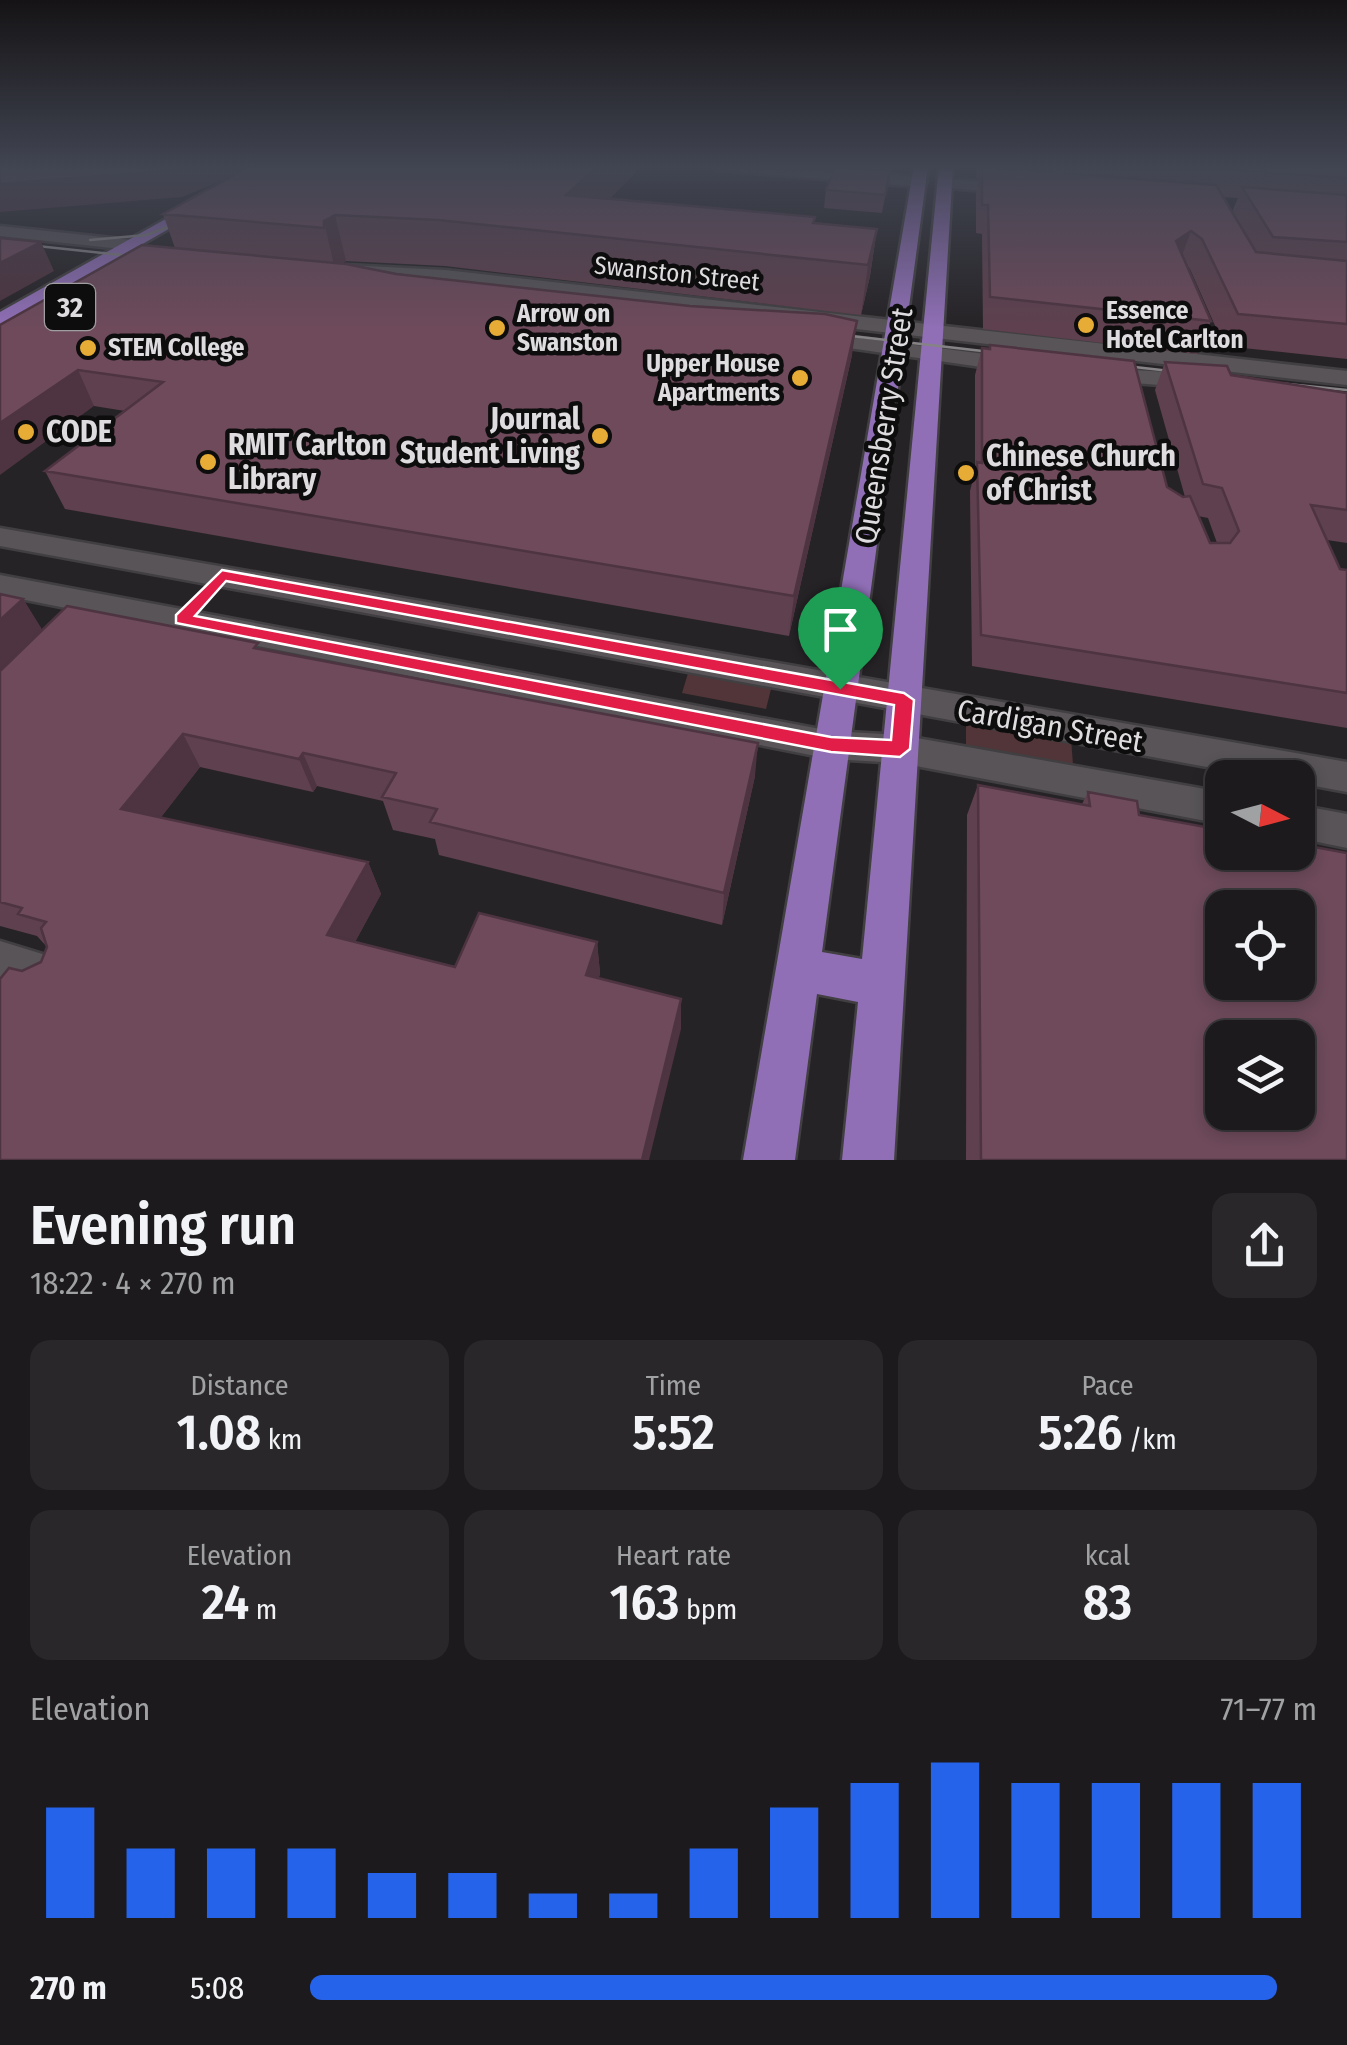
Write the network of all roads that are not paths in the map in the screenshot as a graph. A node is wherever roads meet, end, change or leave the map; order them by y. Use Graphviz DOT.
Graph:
graph roads {
  1 [pos="176,220"];
  2 [pos="916,220"];
  3 [pos="939,220"];
  4 [pos="913,229"];
  5 [pos="0,231"];
  6 [pos="941,232"];
  7 [pos="132,245"];
  8 [pos="170,249"];
  9 [pos="0,250"];
  10 [pos="103,261"];
  11 [pos="140,266"];
  12 [pos="403,297"];
  13 [pos="0,320"];
  14 [pos="1204,332"];
  15 [pos="744,333"];
  16 [pos="898,338"];
  17 [pos="932,342"];
  18 [pos="1217,364"];
  19 [pos="1043,368"];
  20 [pos="1080,372"];
  21 [pos="1136,378"];
  22 [pos="1347,378"];
  23 [pos="1347,397"];
  24 [pos="1144,408"];
  25 [pos="0,537"];
  26 [pos="138,560"];
  27 [pos="222,576"];
  28 [pos="0,585"];
  29 [pos="84,616"];
  30 [pos="182,619"];
  31 [pos="840,689"];
  32 [pos="904,700"];
  33 [pos="831,744"];
  34 [pos="900,749"];
  35 [pos="1347,777"];
  36 [pos="1205,805"];
  37 [pos="1315,825"];
  38 [pos="1347,832"];
  39 [pos="0,962"];
  40 [pos="797,968"];
  41 [pos="50,976"];
  42 [pos="881,984"];
  43 [pos="769,1160"];
  44 [pos="868,1160"];
  1 -- 7 [label="main road, 32"];
  2 -- 4 [label="main road, Queensberry Street"];
  3 -- 6 [label="main road, Queensberry Street"];
  4 -- 6 [label="main road"];
  4 -- 16 [label="main road, Queensberry Street"];
  5 -- 7 [label="street"];
  6 -- 17 [label="main road, Queensberry Street"];
  7 -- 8 [label="main road"];
  7 -- 10 [label="main road, 32"];
  9 -- 10 [label="street"];
  10 -- 11 [label="main road"];
  10 -- 13 [label="main road, 32"];
  12 -- 16 [label="street, Swanston Street"];
  14 -- 18 [label="street"];
  15 -- 16 [label="street, Swanston Street"];
  16 -- 17 [label="street, Swanston Street"];
  16 -- 31 [label="main road, Queensberry Street"];
  17 -- 18 [label="street, Swanston Street"];
  17 -- 19 [label="street, Swanston Street"];
  17 -- 32 [label="main road, Queensberry Street"];
  18 -- 22 [label="street, Swanston Street"];
  20 -- 21 [label="street"];
  21 -- 23 [label="street"];
  21 -- 24 [label="street"];
  25 -- 26 [label="street, Cardigan Street"];
  26 -- 27 [label="street, Cardigan Street"];
  26 -- 29 [label="street"];
  27 -- 30 [label="street"];
  27 -- 31 [label="street, Cardigan Street"];
  28 -- 29 [label="street, Cardigan Street"];
  29 -- 30 [label="street, Cardigan Street"];
  30 -- 33 [label="street, Cardigan Street"];
  31 -- 32 [label="street, Cardigan Street"];
  31 -- 33 [label="main road, Queensberry Street"];
  32 -- 34 [label="main road, Queensberry Street"];
  32 -- 35 [label="street, Cardigan Street"];
  33 -- 34 [label="street, Cardigan Street"];
  33 -- 40 [label="main road, Queensberry Street"];
  34 -- 36 [label="street, Cardigan Street"];
  34 -- 42 [label="main road, Queensberry Street"];
  37 -- 38 [label="street"];
  39 -- 41 [label="street"];
  40 -- 42 [label="main road"];
  40 -- 43 [label="main road, Queensberry Street"];
  42 -- 44 [label="main road, Queensberry Street"];
}
